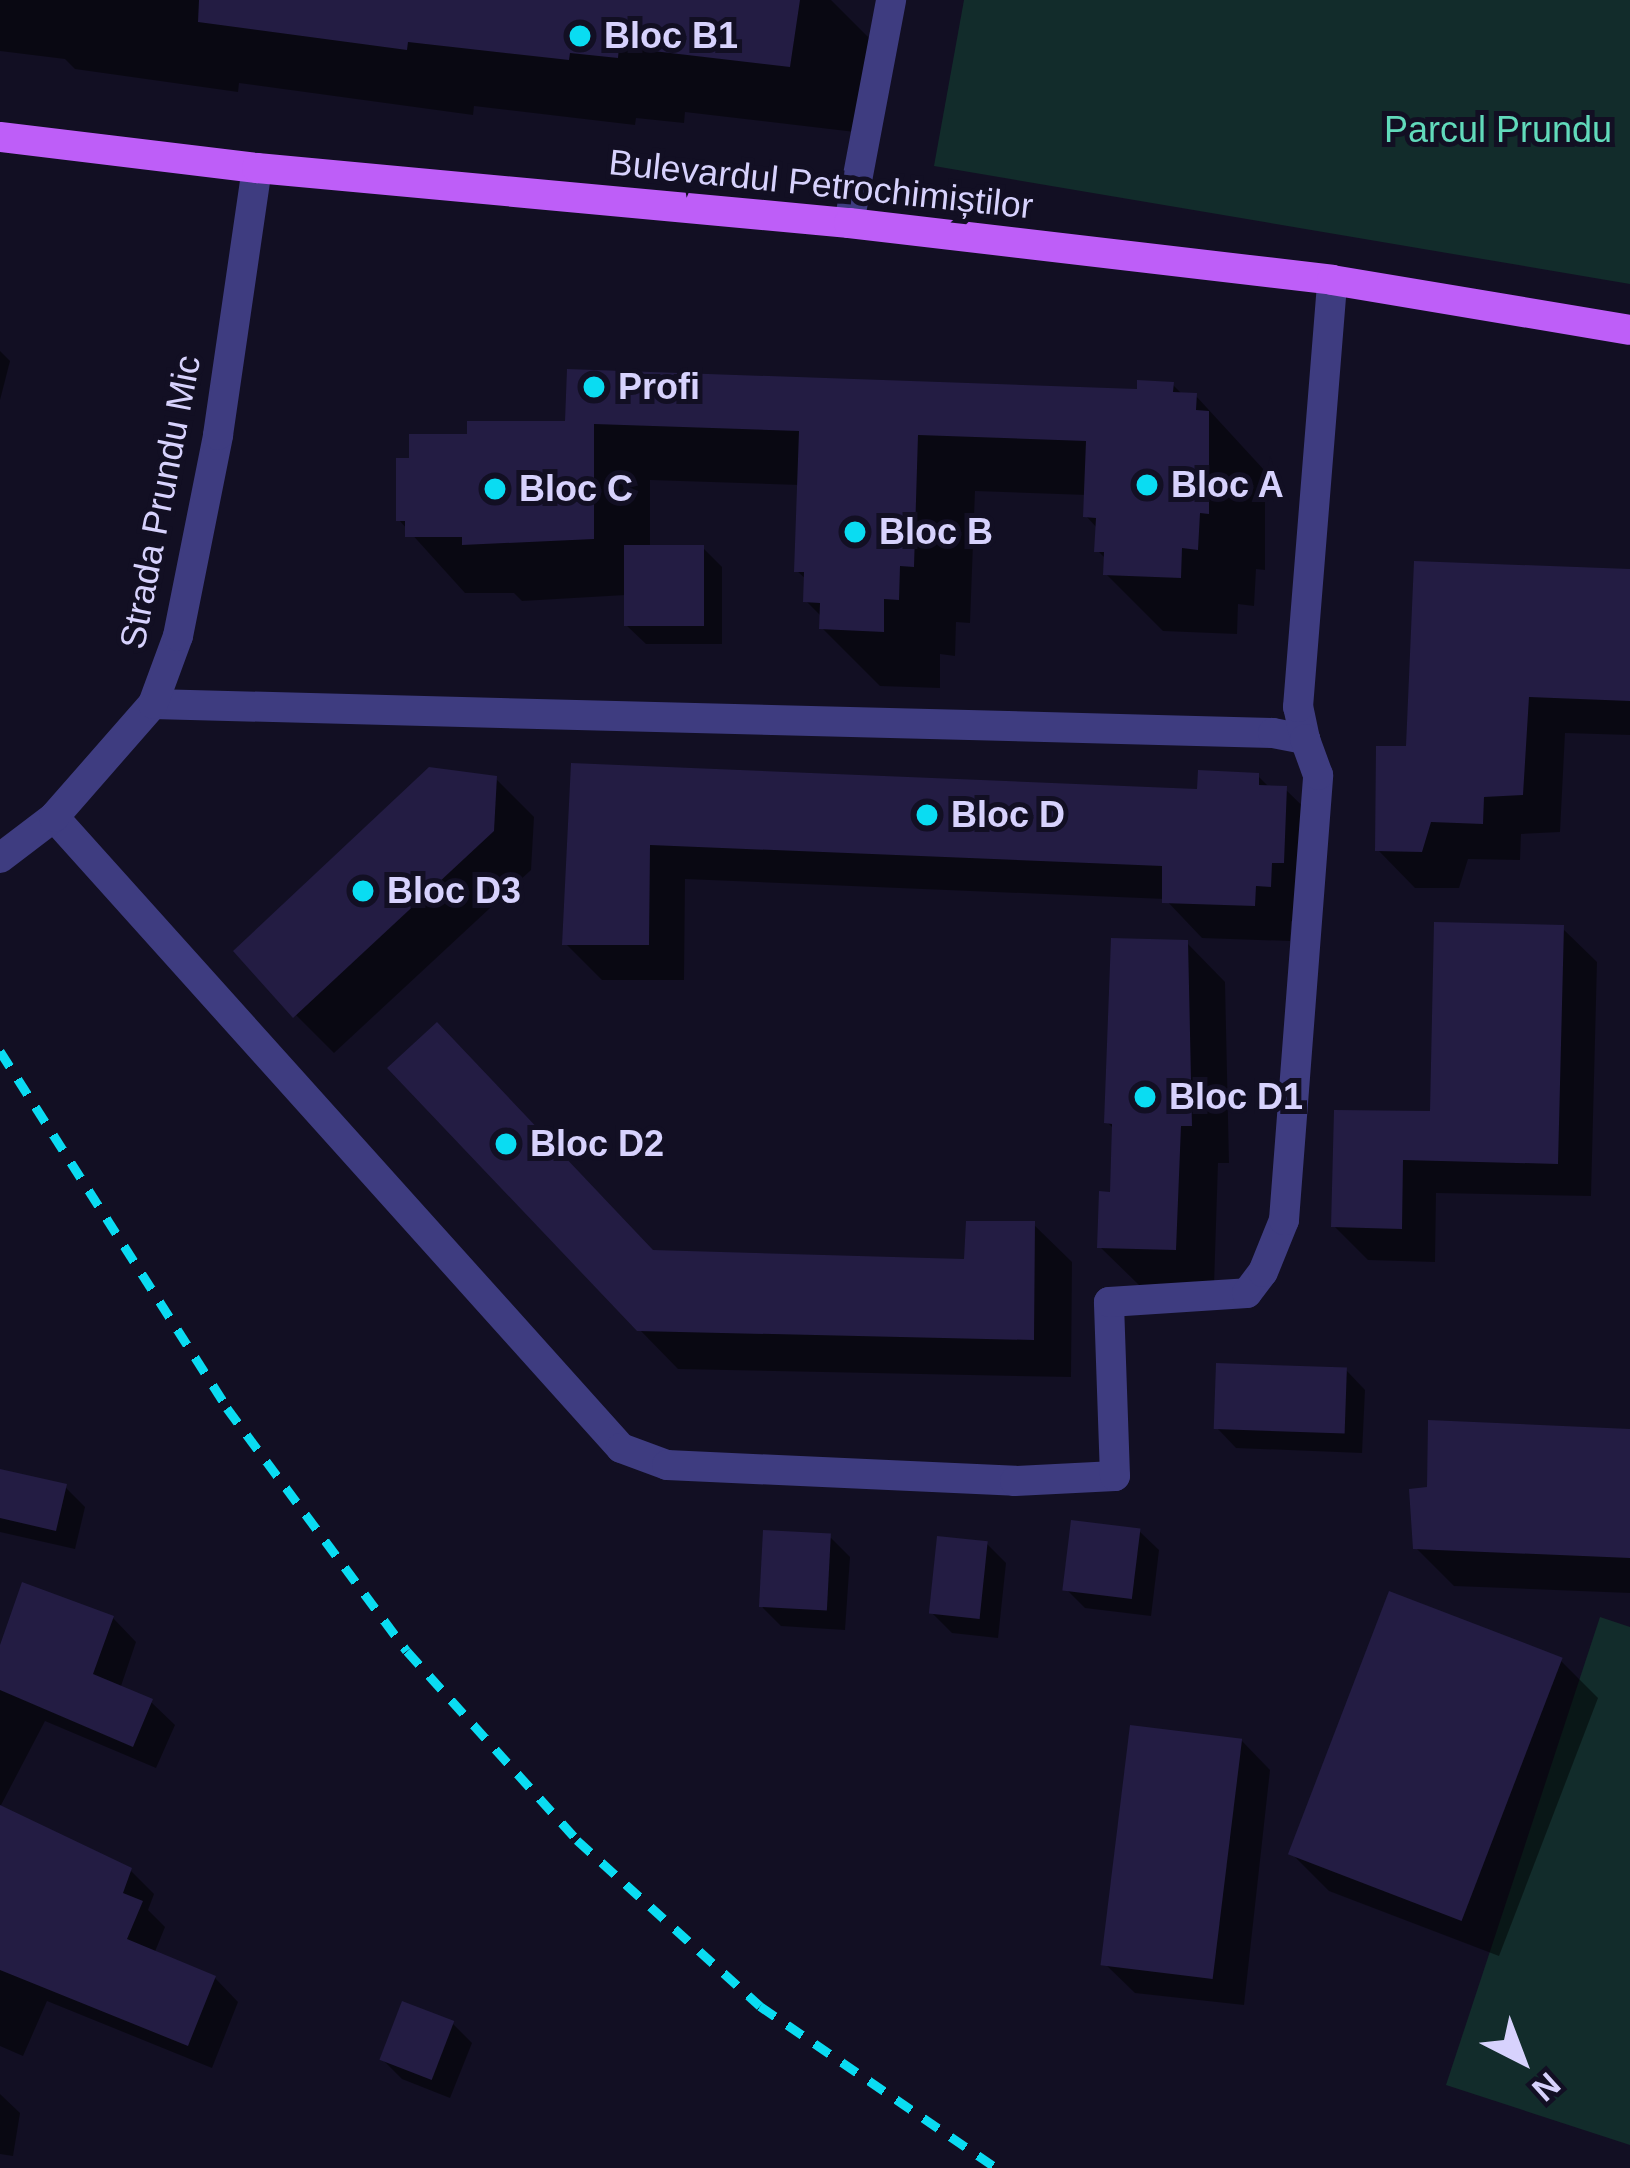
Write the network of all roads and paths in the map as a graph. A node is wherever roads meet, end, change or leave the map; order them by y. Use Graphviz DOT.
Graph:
graph roads {
  1 [pos="891,0"];
  2 [pos="0,136"];
  3 [pos="256,168"];
  4 [pos="849,223"];
  5 [pos="1332,280"];
  6 [pos="1630,330"];
  7 [pos="154,704"];
  8 [pos="1305,739"];
  9 [pos="54,817"];
  10 [pos="0,858"];
  1 -- 4 [label="street"];
  2 -- 3 [label="main road, Bulevardul Petrochimiștilor"];
  3 -- 4 [label="main road, Bulevardul Petrochimiștilor"];
  3 -- 7 [label="street, Strada Prundu Mic"];
  4 -- 5 [label="main road, Bulevardul Petrochimiștilor"];
  5 -- 6 [label="main road, Bulevardul Petrochimiștilor"];
  5 -- 8 [label="street"];
  7 -- 8 [label="street"];
  7 -- 9 [label="street, Strada Prundu Mic"];
  8 -- 9 [label="street"];
  9 -- 10 [label="street, Strada Prundu Mic"];
}
